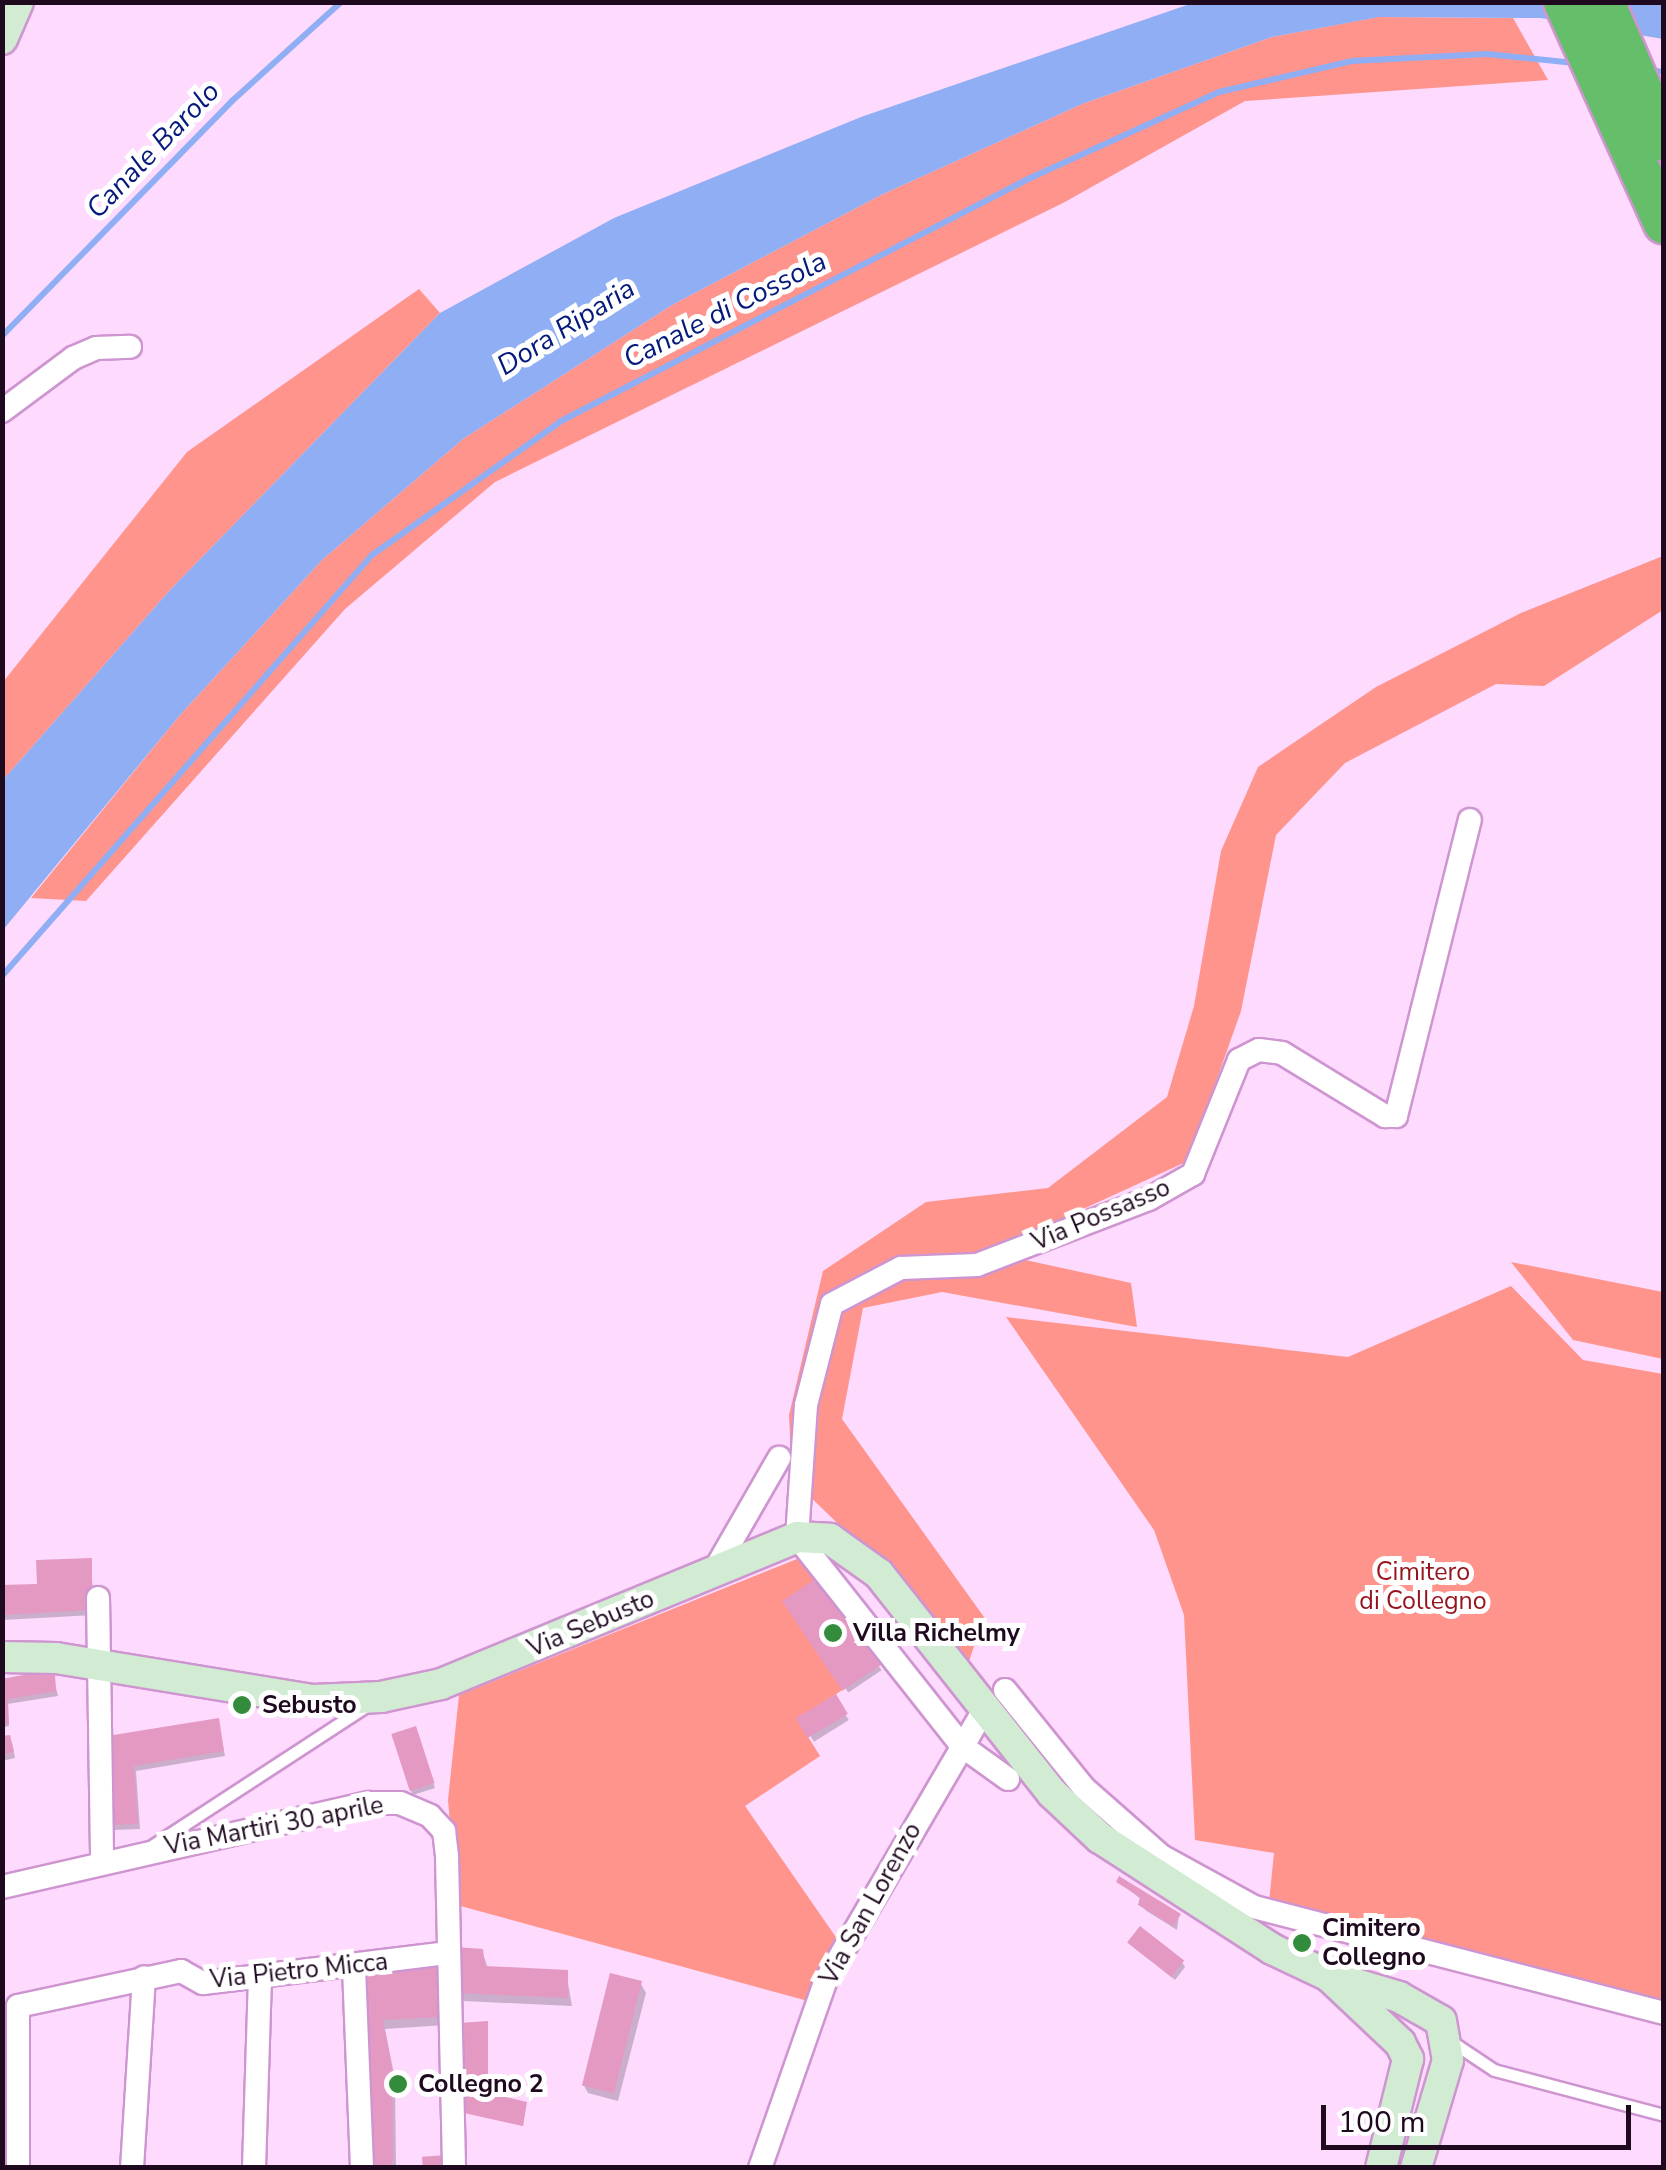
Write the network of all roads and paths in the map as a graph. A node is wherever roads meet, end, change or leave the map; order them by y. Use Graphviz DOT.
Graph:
graph roads {
  1 [pos="18,2"];
  2 [pos="1564,2"];
  3 [pos="1604,2"];
  4 [pos="2,40"];
  5 [pos="1646,133"];
  6 [pos="1664,223"];
  7 [pos="130,347"];
  8 [pos="2,411"];
  9 [pos="1470,820"];
  10 [pos="779,1458"];
  11 [pos="797,1538"];
  12 [pos="713,1572"];
  13 [pos="98,1598"];
  14 [pos="2,1657"];
  15 [pos="96,1665"];
  16 [pos="380,1697"];
  17 [pos="995,1699"];
  18 [pos="962,1746"];
  19 [pos="1008,1779"];
  20 [pos="141,1853"];
  21 [pos="102,1862"];
  22 [pos="2,1887"];
  23 [pos="446,1953"];
  24 [pos="354,1968"];
  25 [pos="144,1976"];
  26 [pos="1329,1976"];
  27 [pos="260,1978"];
  28 [pos="1664,2013"];
  29 [pos="1448,2040"];
  30 [pos="1664,2114"];
  31 [pos="18,2168"];
  32 [pos="132,2168"];
  33 [pos="254,2168"];
  34 [pos="362,2168"];
  35 [pos="454,2168"];
  36 [pos="760,2168"];
  37 [pos="1381,2168"];
  38 [pos="1416,2168"];
  1 -- 4 [label="street"];
  2 -- 5 [label="highway"];
  3 -- 5 [label="highway"];
  5 -- 6 [label="highway"];
  7 -- 8 [label="street"];
  9 -- 11 [label="street, Via Possasso"];
  10 -- 12 [label="street"];
  11 -- 12 [label="street, Via Sebusto"];
  11 -- 17 [label="street"];
  11 -- 18 [label="street"];
  12 -- 16 [label="street, Via Sebusto"];
  13 -- 15 [label="street"];
  14 -- 15 [label="street, Via Sebusto"];
  15 -- 16 [label="street, Via Sebusto"];
  15 -- 21 [label="street"];
  16 -- 20 [label="lane, Via Sebusto"];
  17 -- 18 [label="street, Via San Lorenzo"];
  17 -- 26 [label="street"];
  17 -- 28 [label="street"];
  18 -- 19 [label="street"];
  18 -- 36 [label="street, Via San Lorenzo"];
  20 -- 21 [label="street, Via Martiri 30 aprile"];
  20 -- 23 [label="street, Via Martiri 30 aprile"];
  21 -- 22 [label="street, Via Martiri 30 aprile"];
  23 -- 24 [label="street, Via Pietro Micca"];
  23 -- 35 [label="street, Via Martiri 30 aprile"];
  24 -- 27 [label="street, Via Pietro Micca"];
  24 -- 34 [label="street"];
  25 -- 27 [label="street, Via Pietro Micca"];
  25 -- 31 [label="street, Via Pietro Micca"];
  25 -- 32 [label="street"];
  26 -- 29 [label="street"];
  26 -- 37 [label="street"];
  27 -- 33 [label="street"];
  29 -- 30 [label="lane"];
  29 -- 38 [label="street"];
}
